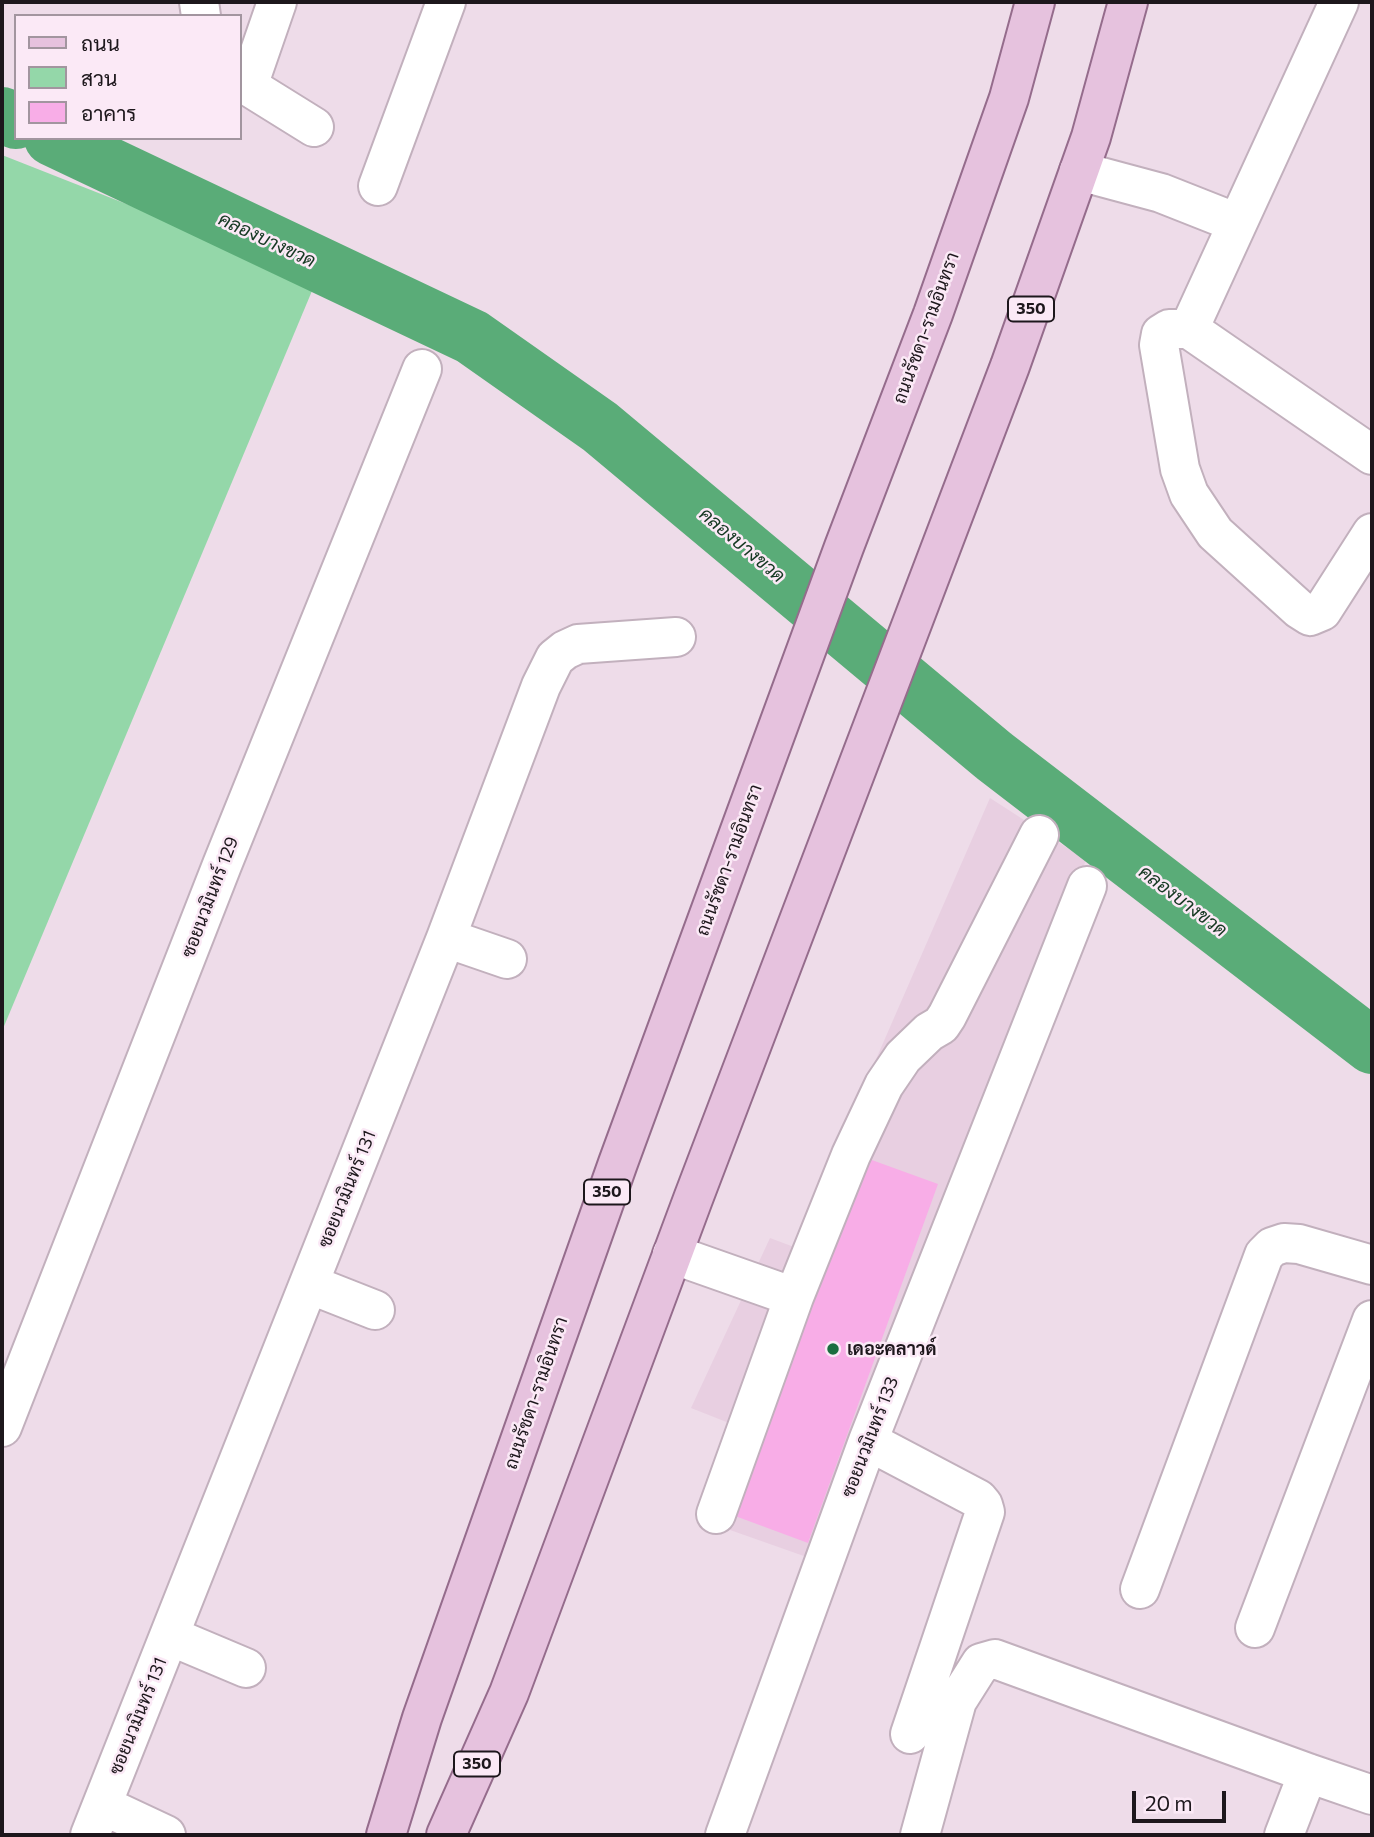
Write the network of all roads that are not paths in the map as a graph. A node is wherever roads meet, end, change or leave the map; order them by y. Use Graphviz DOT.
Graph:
graph roads {
  1 [pos="277,2"];
  2 [pos="446,2"];
  3 [pos="1035,2"];
  4 [pos="1128,2"];
  5 [pos="1339,2"];
  6 [pos="244,83"];
  7 [pos="314,127"];
  8 [pos="1079,171"];
  9 [pos="378,186"];
  10 [pos="1237,223"];
  11 [pos="1189,329"];
  12 [pos="422,369"];
  13 [pos="1372,455"];
  14 [pos="1372,533"];
  15 [pos="676,637"];
  16 [pos="1039,835"];
  17 [pos="1087,886"];
  18 [pos="446,938"];
  19 [pos="507,959"];
  20 [pos="672,1254"];
  21 [pos="1372,1265"];
  22 [pos="309,1284"];
  23 [pos="794,1297"];
  24 [pos="375,1310"];
  25 [pos="1372,1320"];
  26 [pos="2,1427"];
  27 [pos="868,1441"];
  28 [pos="716,1514"];
  29 [pos="1140,1589"];
  30 [pos="1255,1628"];
  31 [pos="170,1636"];
  32 [pos="246,1668"];
  33 [pos="509,1693"];
  34 [pos="422,1718"];
  35 [pos="910,1734"];
  36 [pos="1308,1773"];
  37 [pos="1372,1795"];
  38 [pos="96,1820"];
  39 [pos="166,1835"];
  40 [pos="372,1835"];
  41 [pos="386,1835"];
  42 [pos="446,1835"];
  43 [pos="467,1835"];
  44 [pos="725,1835"];
  45 [pos="920,1835"];
  46 [pos="1284,1835"];
  1 -- 6 [label="street"];
  2 -- 9 [label="street"];
  3 -- 34 [label="main road, ถนนรัชดา-รามอินทรา / 350"];
  4 -- 8 [label="main road, 350"];
  5 -- 10 [label="street"];
  6 -- 7 [label="street"];
  8 -- 10 [label="street"];
  8 -- 20 [label="main road, 350"];
  10 -- 11 [label="street"];
  11 -- 13 [label="street"];
  11 -- 14 [label="street"];
  12 -- 26 [label="street, ซอยนวมินทร์ 129"];
  15 -- 18 [label="street, ซอยนวมินทร์ 131"];
  16 -- 23 [label="street"];
  17 -- 27 [label="street, ซอยนวมินทร์ 133"];
  18 -- 19 [label="street"];
  18 -- 22 [label="street, ซอยนวมินทร์ 131"];
  20 -- 23 [label="street"];
  20 -- 33 [label="main road, 350"];
  21 -- 29 [label="street"];
  22 -- 24 [label="street"];
  22 -- 31 [label="street, ซอยนวมินทร์ 131"];
  23 -- 28 [label="street"];
  25 -- 30 [label="street"];
  27 -- 35 [label="street"];
  27 -- 44 [label="street, ซอยนวมินทร์ 133"];
  31 -- 32 [label="street"];
  31 -- 38 [label="street, ซอยนวมินทร์ 131"];
  33 -- 42 [label="main road, 350"];
  33 -- 43 [label="main road, 350"];
  34 -- 40 [label="main road, ถนนรัชดา-รามอินทรา / 350"];
  34 -- 41 [label="main road, ถนนรัชดา-รามอินทรา / 350"];
  36 -- 37 [label="street"];
  36 -- 45 [label="street"];
  36 -- 46 [label="street"];
  38 -- 39 [label="street"];
}
